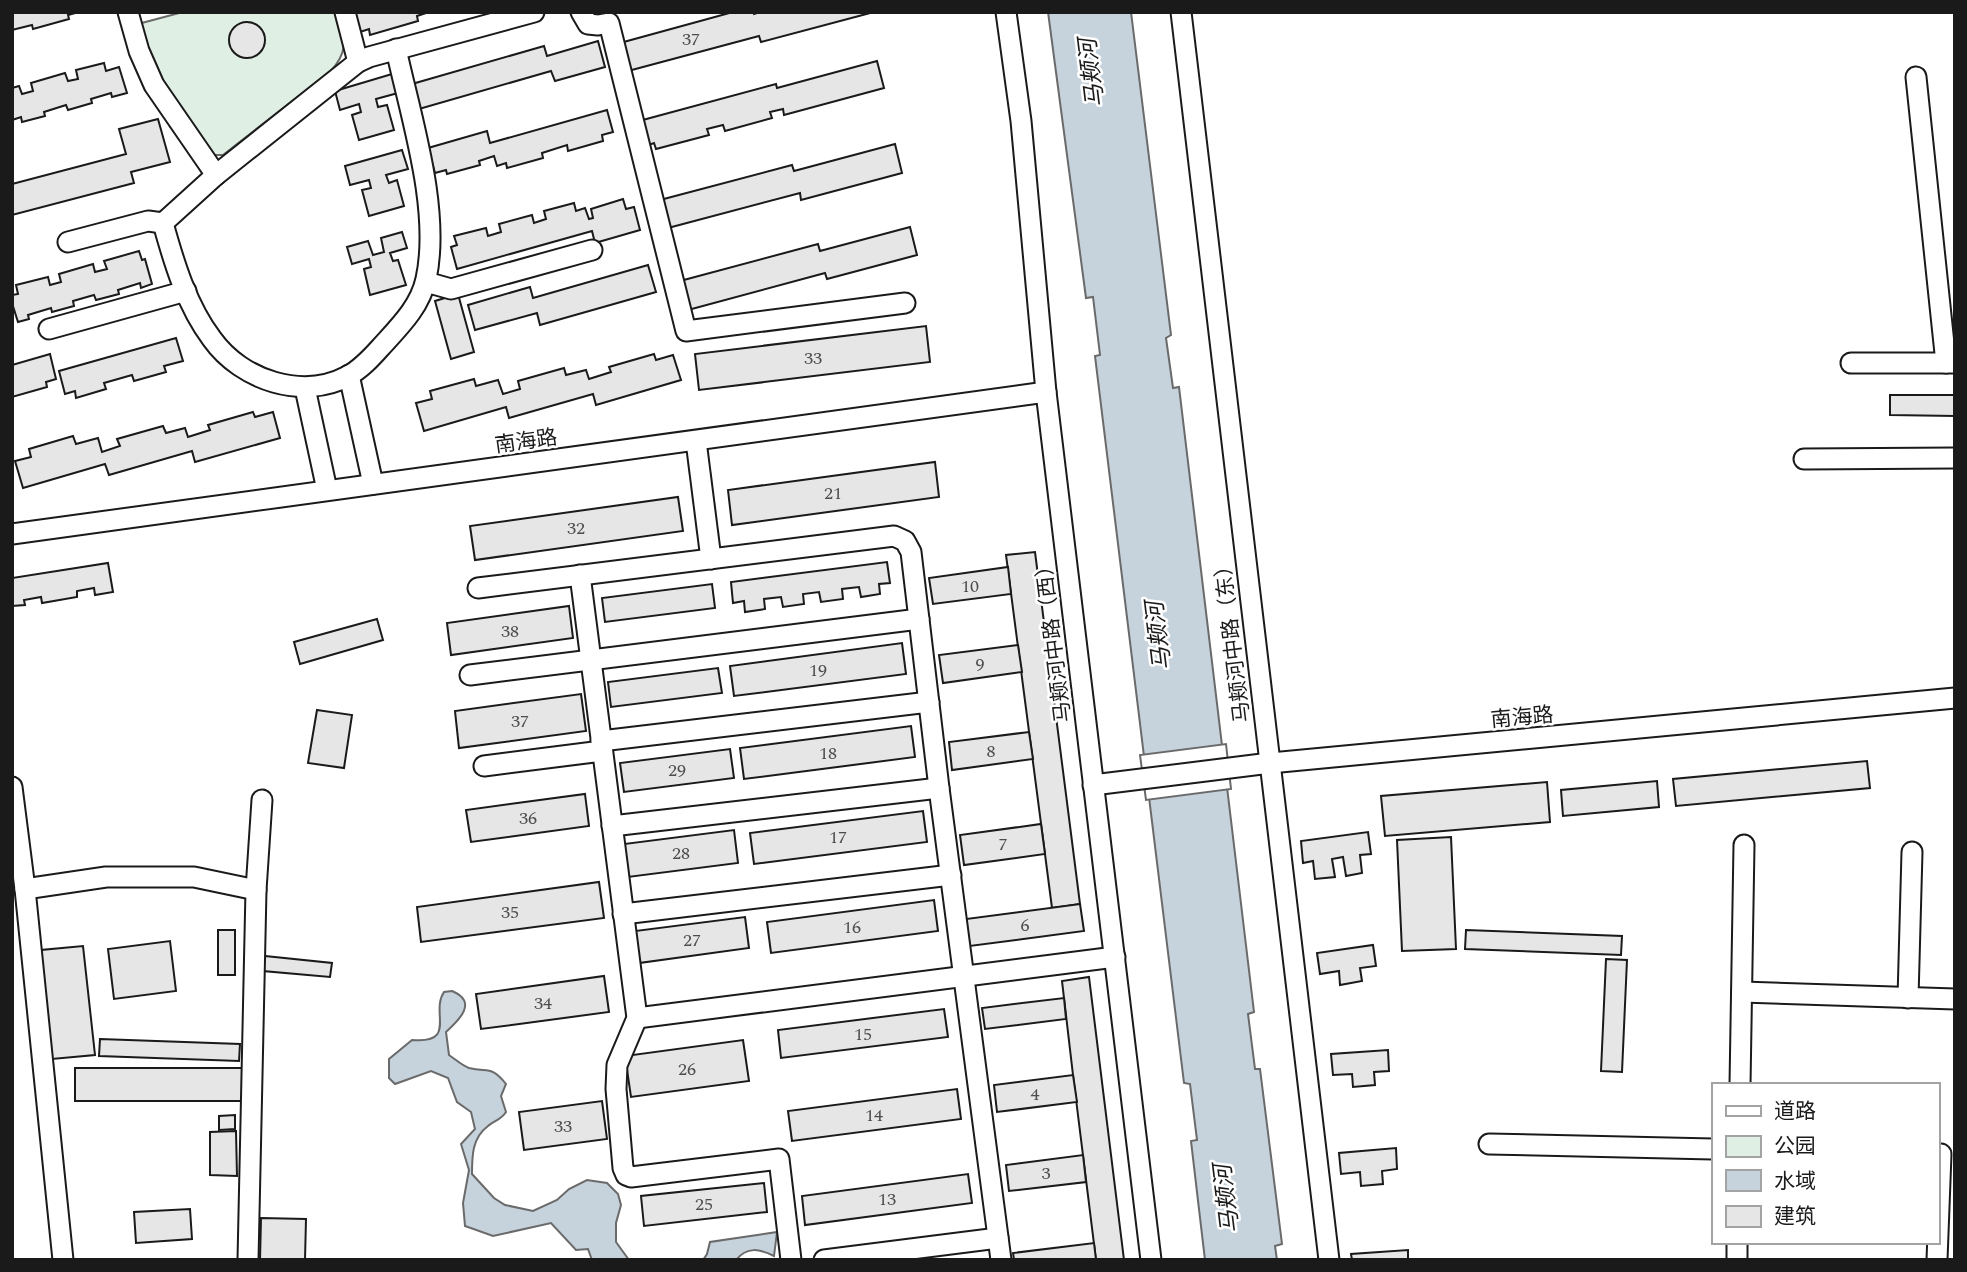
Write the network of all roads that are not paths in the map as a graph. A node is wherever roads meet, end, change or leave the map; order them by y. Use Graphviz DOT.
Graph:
graph roads {
  1 [pos="128,12"];
  2 [pos="345,12"];
  3 [pos="534,12"];
  4 [pos="581,12"];
  5 [pos="1006,12"];
  6 [pos="1181,12"];
  7 [pos="396,50"];
  8 [pos="358,62"];
  9 [pos="1916,77"];
  10 [pos="216,175"];
  11 [pos="163,223"];
  12 [pos="68,242"];
  13 [pos="592,250"];
  14 [pos="426,282"];
  15 [pos="186,291"];
  16 [pos="905,303"];
  17 [pos="49,329"];
  18 [pos="1851,363"];
  19 [pos="1950,363"];
  20 [pos="349,375"];
  21 [pos="304,388"];
  22 [pos="1046,392"];
  23 [pos="696,441"];
  24 [pos="1955,458"];
  25 [pos="1804,459"];
  26 [pos="373,484"];
  27 [pos="327,490"];
  28 [pos="12,534"];
  29 [pos="711,559"];
  30 [pos="580,575"];
  31 [pos="478,588"];
  32 [pos="919,619"];
  33 [pos="591,660"];
  34 [pos="470,675"];
  35 [pos="1955,698"];
  36 [pos="929,702"];
  37 [pos="602,746"];
  38 [pos="1270,763"];
  39 [pos="484,766"];
  40 [pos="1093,785"];
  41 [pos="12,787"];
  42 [pos="939,788"];
  43 [pos="262,800"];
  44 [pos="612,826"];
  45 [pos="1744,845"];
  46 [pos="1912,852"];
  47 [pos="951,875"];
  48 [pos="25,889"];
  49 [pos="256,890"];
  50 [pos="623,914"];
  51 [pos="1115,957"];
  52 [pos="964,976"];
  53 [pos="1742,992"];
  54 [pos="1908,998"];
  55 [pos="1955,999"];
  56 [pos="636,1018"];
  57 [pos="1740,1083"];
  58 [pos="1489,1144"];
  59 [pos="1712,1149"];
  60 [pos="1944,1154"];
  61 [pos="1939,1230"];
  62 [pos="998,1238"];
  63 [pos="63,1260"];
  64 [pos="248,1260"];
  65 [pos="791,1260"];
  66 [pos="824,1260"];
  67 [pos="1001,1260"];
  68 [pos="1151,1260"];
  69 [pos="1329,1260"];
  1 -- 10 [label="street"];
  2 -- 8 [label="street"];
  3 -- 7 [label="street"];
  4 -- 16 [label="street"];
  5 -- 22 [label="street, 马颊河中路（西）"];
  6 -- 38 [label="street, 马颊河中路（东）"];
  7 -- 8 [label="street"];
  7 -- 14 [label="street"];
  8 -- 10 [label="street"];
  9 -- 19 [label="street"];
  10 -- 11 [label="street"];
  11 -- 12 [label="street"];
  11 -- 15 [label="street"];
  13 -- 14 [label="street"];
  14 -- 20 [label="street"];
  15 -- 17 [label="street"];
  15 -- 21 [label="street"];
  18 -- 19 [label="street"];
  20 -- 21 [label="street"];
  20 -- 26 [label="street"];
  21 -- 27 [label="street"];
  22 -- 23 [label="street, 南海路"];
  22 -- 40 [label="street, 马颊河中路（西）"];
  23 -- 26 [label="street, 南海路"];
  23 -- 29 [label="street"];
  24 -- 25 [label="street"];
  26 -- 27 [label="street, 南海路"];
  27 -- 28 [label="street, 南海路"];
  29 -- 30 [label="street"];
  29 -- 32 [label="street"];
  30 -- 31 [label="street"];
  30 -- 33 [label="street"];
  32 -- 33 [label="street"];
  32 -- 36 [label="street"];
  33 -- 34 [label="street"];
  33 -- 37 [label="street"];
  35 -- 38 [label="street, 南海路"];
  36 -- 37 [label="street"];
  36 -- 42 [label="street"];
  37 -- 39 [label="street"];
  37 -- 44 [label="street"];
  38 -- 40 [label="street, 南海路"];
  38 -- 69 [label="street, 马颊河中路（东）"];
  40 -- 51 [label="street, 马颊河中路（西）"];
  41 -- 48 [label="street"];
  42 -- 44 [label="street"];
  42 -- 47 [label="street"];
  43 -- 49 [label="street"];
  44 -- 50 [label="street"];
  45 -- 53 [label="street"];
  46 -- 54 [label="street"];
  47 -- 50 [label="street"];
  47 -- 52 [label="street"];
  48 -- 49 [label="street"];
  48 -- 63 [label="street"];
  49 -- 64 [label="street"];
  50 -- 56 [label="street"];
  51 -- 52 [label="street"];
  51 -- 68 [label="street, 马颊河中路（西）"];
  52 -- 56 [label="street"];
  52 -- 62 [label="street"];
  53 -- 54 [label="street"];
  53 -- 57 [label="street"];
  54 -- 55 [label="street"];
  56 -- 65 [label="street"];
  58 -- 59 [label="street"];
  60 -- 61 [label="street"];
  62 -- 66 [label="street"];
  62 -- 67 [label="street"];
}
